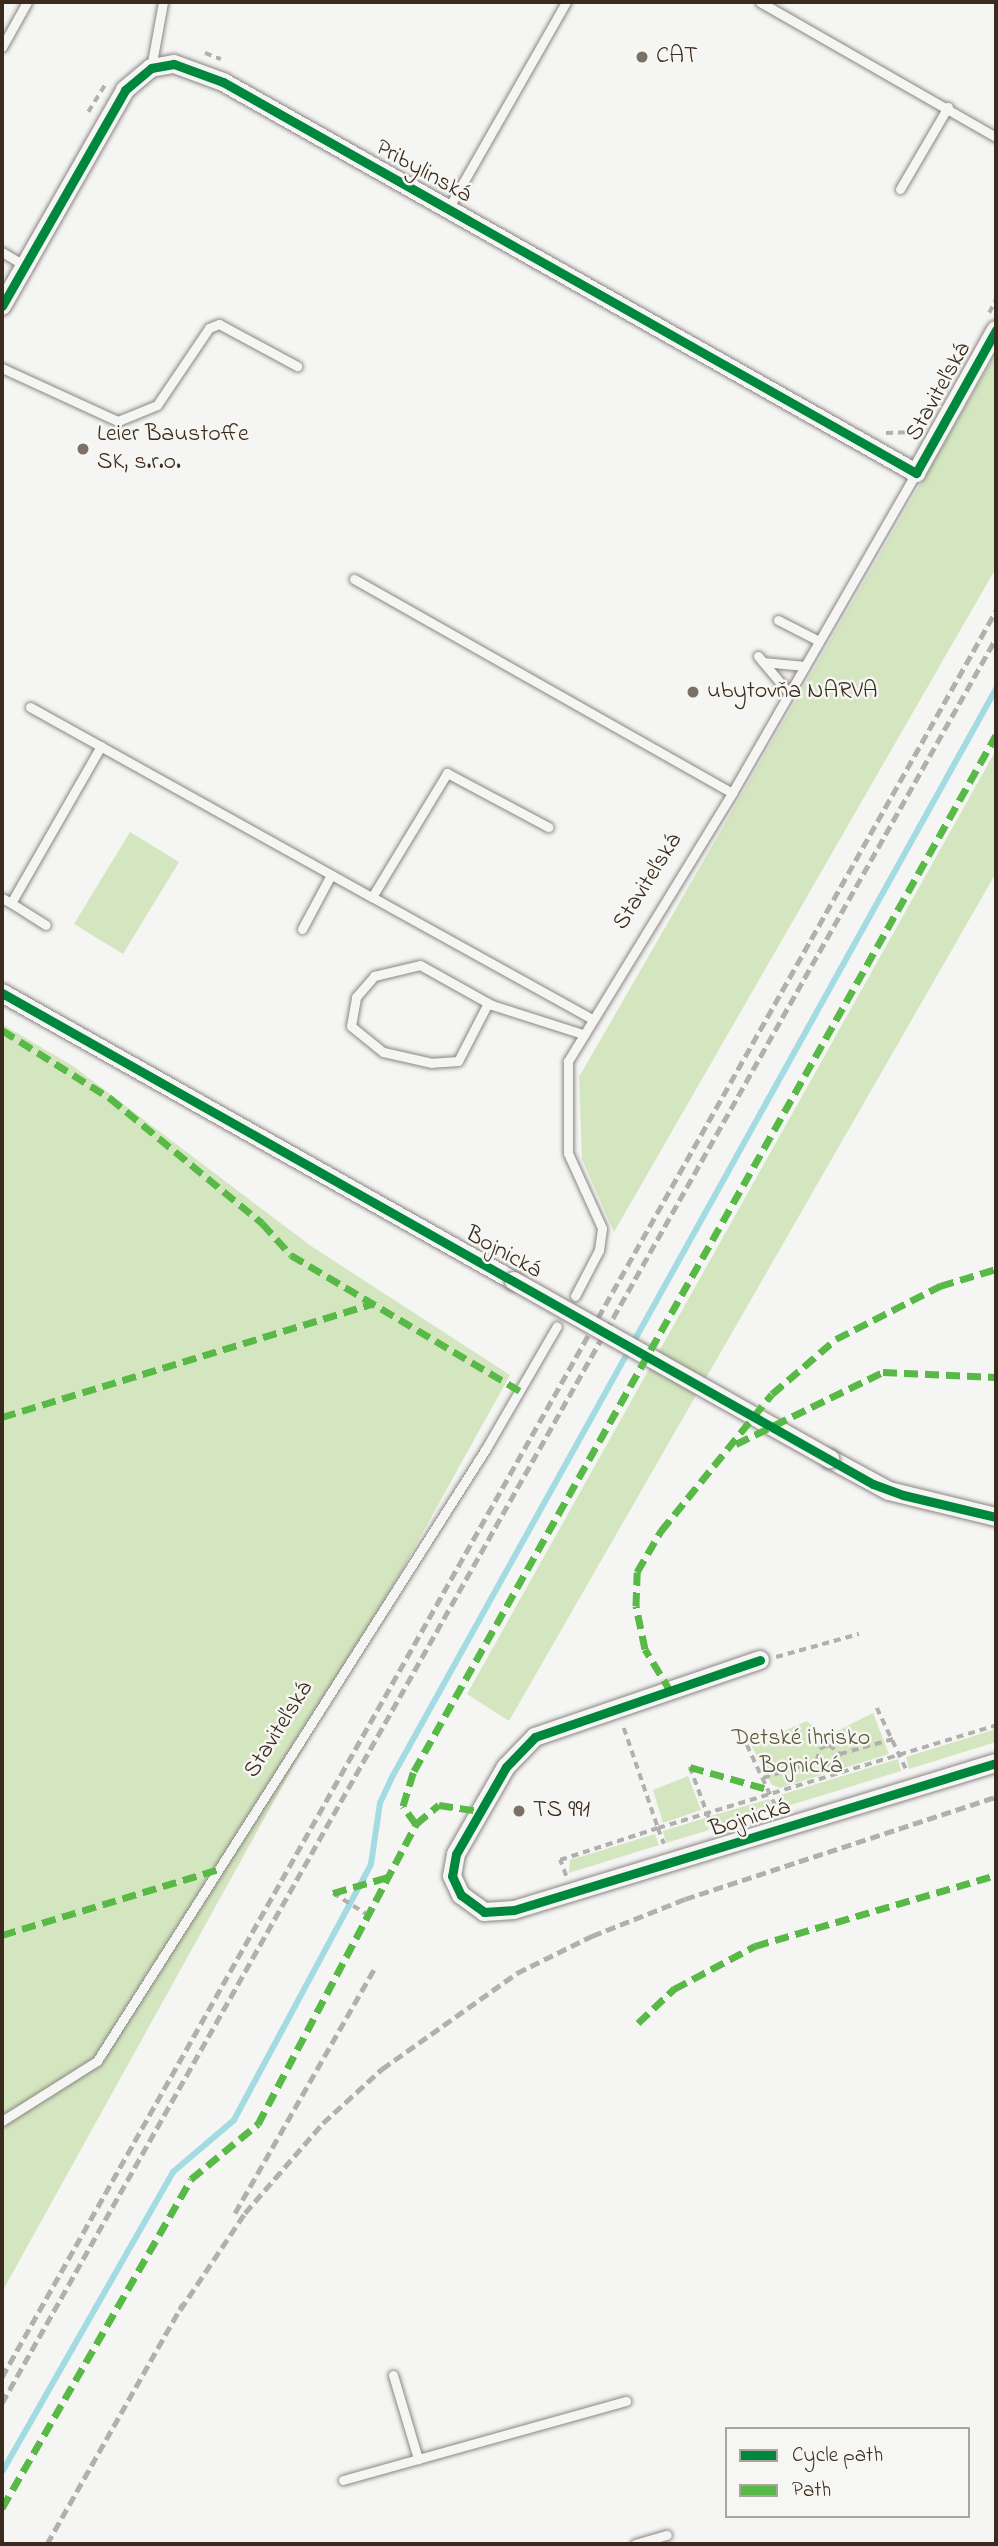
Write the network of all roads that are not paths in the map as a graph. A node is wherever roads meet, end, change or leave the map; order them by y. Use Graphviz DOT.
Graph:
graph roads {
  1 [pos="27,2"];
  2 [pos="163,2"];
  3 [pos="761,2"];
  4 [pos="563,3"];
  5 [pos="2,47"];
  6 [pos="151,68"];
  7 [pos="948,107"];
  8 [pos="996,137"];
  9 [pos="900,189"];
  10 [pos="448,209"];
  11 [pos="2,252"];
  12 [pos="24,265"];
  13 [pos="2,306"];
  14 [pos="996,330"];
  15 [pos="297,366"];
  16 [pos="2,368"];
  17 [pos="916,473"];
  18 [pos="354,579"];
  19 [pos="778,621"];
  20 [pos="820,641"];
  21 [pos="805,666"];
  22 [pos="789,693"];
  23 [pos="30,707"];
  24 [pos="101,746"];
  25 [pos="732,793"];
  26 [pos="548,827"];
  27 [pos="331,875"];
  28 [pos="372,897"];
  29 [pos="2,898"];
  30 [pos="11,904"];
  31 [pos="46,925"];
  32 [pos="302,929"];
  33 [pos="2,993"];
  34 [pos="488,1003"];
  35 [pos="592,1019"];
  36 [pos="583,1034"];
  37 [pos="575,1296"];
  38 [pos="557,1326"];
  39 [pos="996,1517"];
  40 [pos="760,1660"];
  41 [pos="996,1763"];
  42 [pos="2,2121"];
  43 [pos="393,2375"];
  44 [pos="626,2401"];
  45 [pos="418,2459"];
  46 [pos="343,2480"];
  47 [pos="667,2535"];
  48 [pos="635,2544"];
  1 -- 5 [label="lane"];
  2 -- 6 [label="lane"];
  3 -- 7 [label="lane"];
  4 -- 10 [label="lane"];
  6 -- 10 [label="street, Pribylinská"];
  6 -- 12 [label="street"];
  7 -- 8 [label="lane"];
  7 -- 9 [label="lane"];
  10 -- 17 [label="street, Pribylinská"];
  11 -- 12 [label="lane"];
  12 -- 13 [label="street"];
  14 -- 17 [label="street, Staviteľská"];
  15 -- 16 [label="lane"];
  17 -- 20 [label="lane, Staviteľská"];
  18 -- 25 [label="lane"];
  19 -- 20 [label="lane"];
  20 -- 21 [label="lane, Staviteľská"];
  21 -- 22 [label="lane, Staviteľská"];
  21 -- 22 [label="lane"];
  22 -- 25 [label="lane, Staviteľská"];
  23 -- 24 [label="lane"];
  24 -- 27 [label="lane"];
  24 -- 30 [label="lane"];
  25 -- 35 [label="lane, Staviteľská"];
  26 -- 28 [label="lane"];
  27 -- 28 [label="lane"];
  27 -- 32 [label="lane"];
  28 -- 35 [label="lane"];
  29 -- 30 [label="lane"];
  30 -- 31 [label="lane"];
  33 -- 39 [label="street, Bojnická, bridge"];
  34 -- 34 [label="lane"];
  34 -- 36 [label="lane"];
  35 -- 36 [label="lane, Staviteľská"];
  36 -- 37 [label="lane, Staviteľská"];
  38 -- 42 [label="lane, Staviteľská"];
  40 -- 41 [label="street, Bojnická"];
  43 -- 45 [label="lane"];
  44 -- 45 [label="lane"];
  45 -- 46 [label="lane"];
  47 -- 48 [label="lane"];
}
